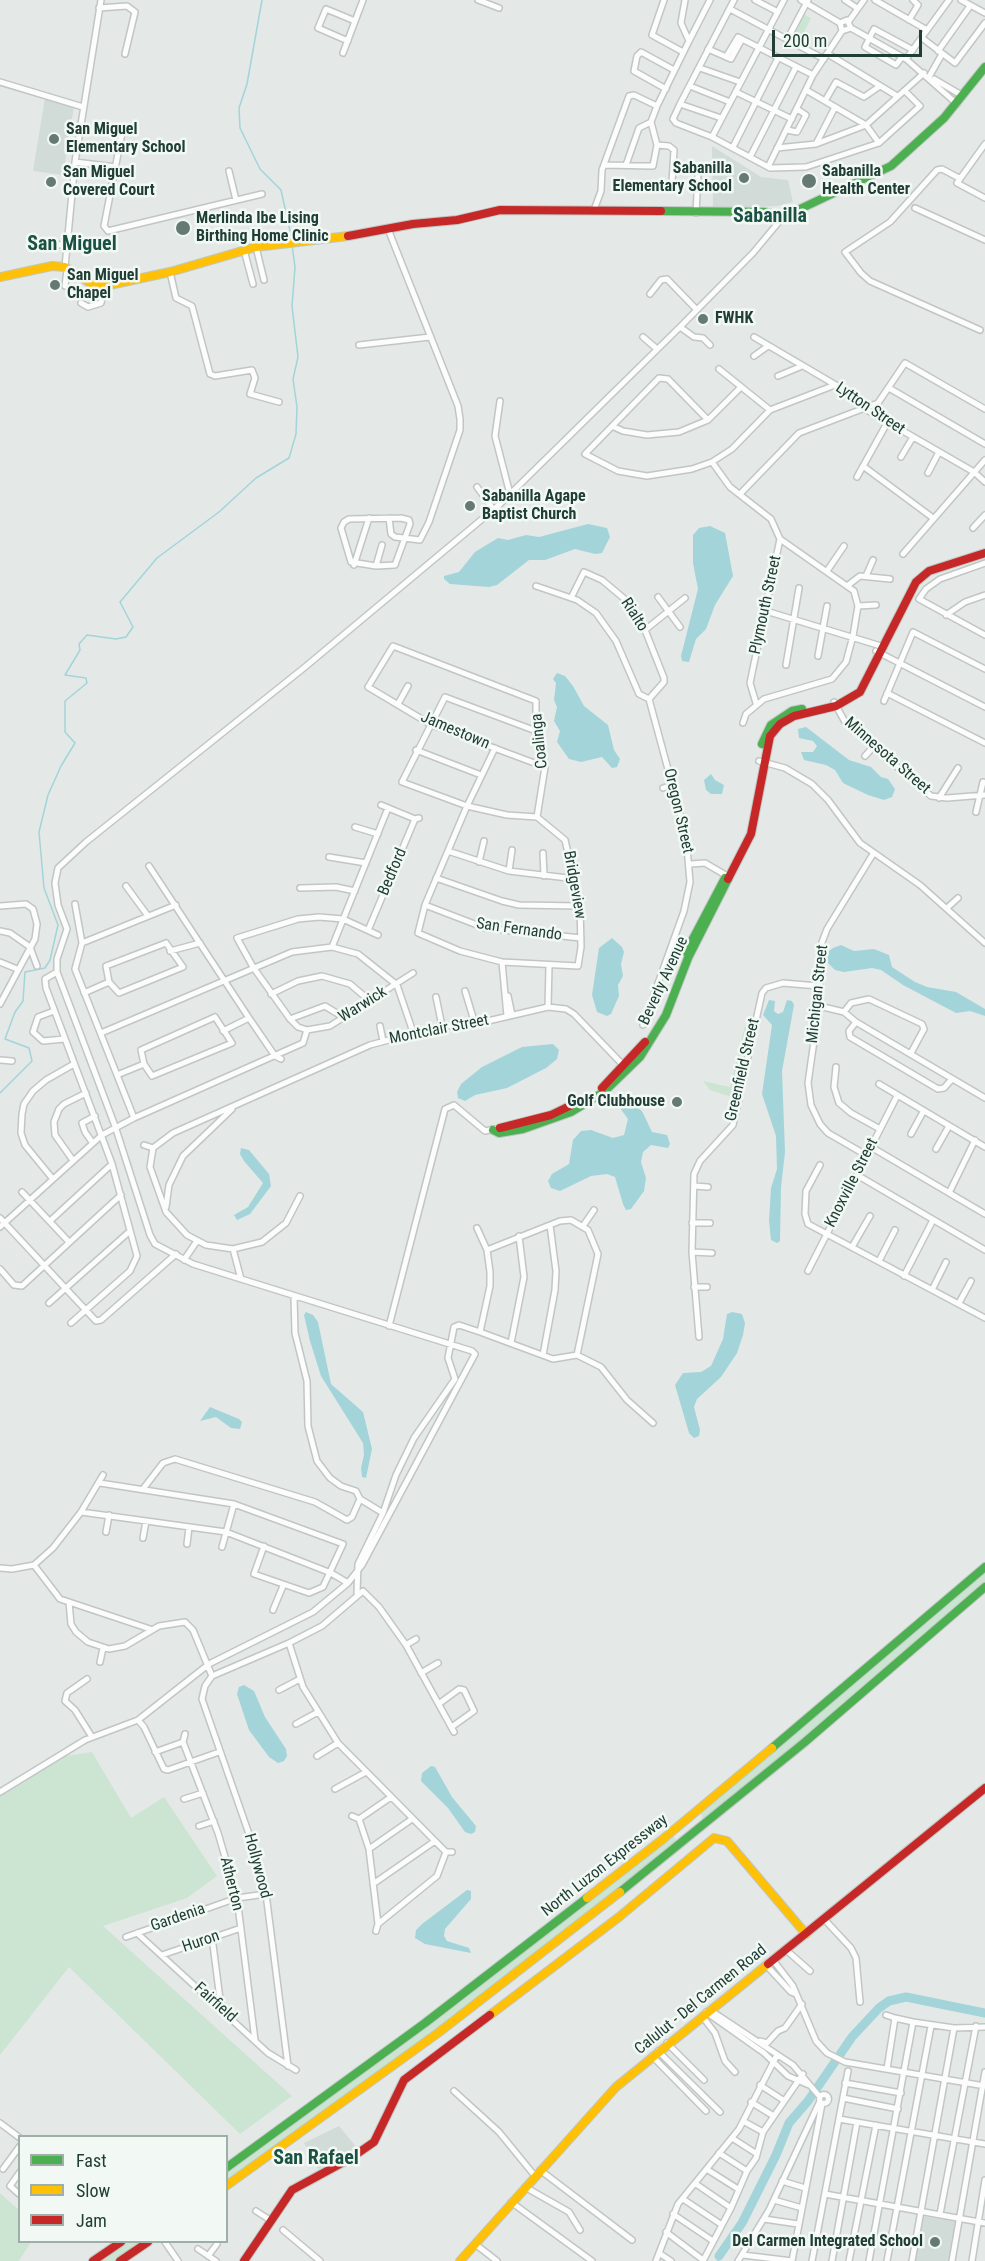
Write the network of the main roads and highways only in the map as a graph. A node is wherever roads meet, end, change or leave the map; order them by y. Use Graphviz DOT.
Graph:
graph roads {
  1 [pos="985,67"];
  2 [pos="0,277"];
  3 [pos="985,548"];
  4 [pos="985,553"];
  5 [pos="880,649"];
  6 [pos="496,1129"];
  7 [pos="985,1567"];
  8 [pos="985,1587"];
  9 [pos="985,1788"];
  10 [pos="806,1934"];
  11 [pos="228,2167"];
  12 [pos="228,2185"];
  13 [pos="118,2243"];
  14 [pos="145,2243"];
  15 [pos="93,2261"];
  16 [pos="120,2261"];
  17 [pos="244,2261"];
  18 [pos="460,2261"];
  1 -- 2 [label="main road"];
  3 -- 5 [label="main road, Beverly Avenue"];
  4 -- 5 [label="main road, Beverly Avenue"];
  5 -- 6 [label="main road, Beverly Avenue"];
  7 -- 11 [label="main road, North Luzon Expressway"];
  8 -- 12 [label="main road, North Luzon Expressway"];
  9 -- 10 [label="main road, Calulut - Del Carmen Road"];
  10 -- 17 [label="main road"];
  10 -- 18 [label="main road, Calulut - Del Carmen Road"];
  13 -- 15 [label="main road"];
  14 -- 16 [label="main road"];
}
